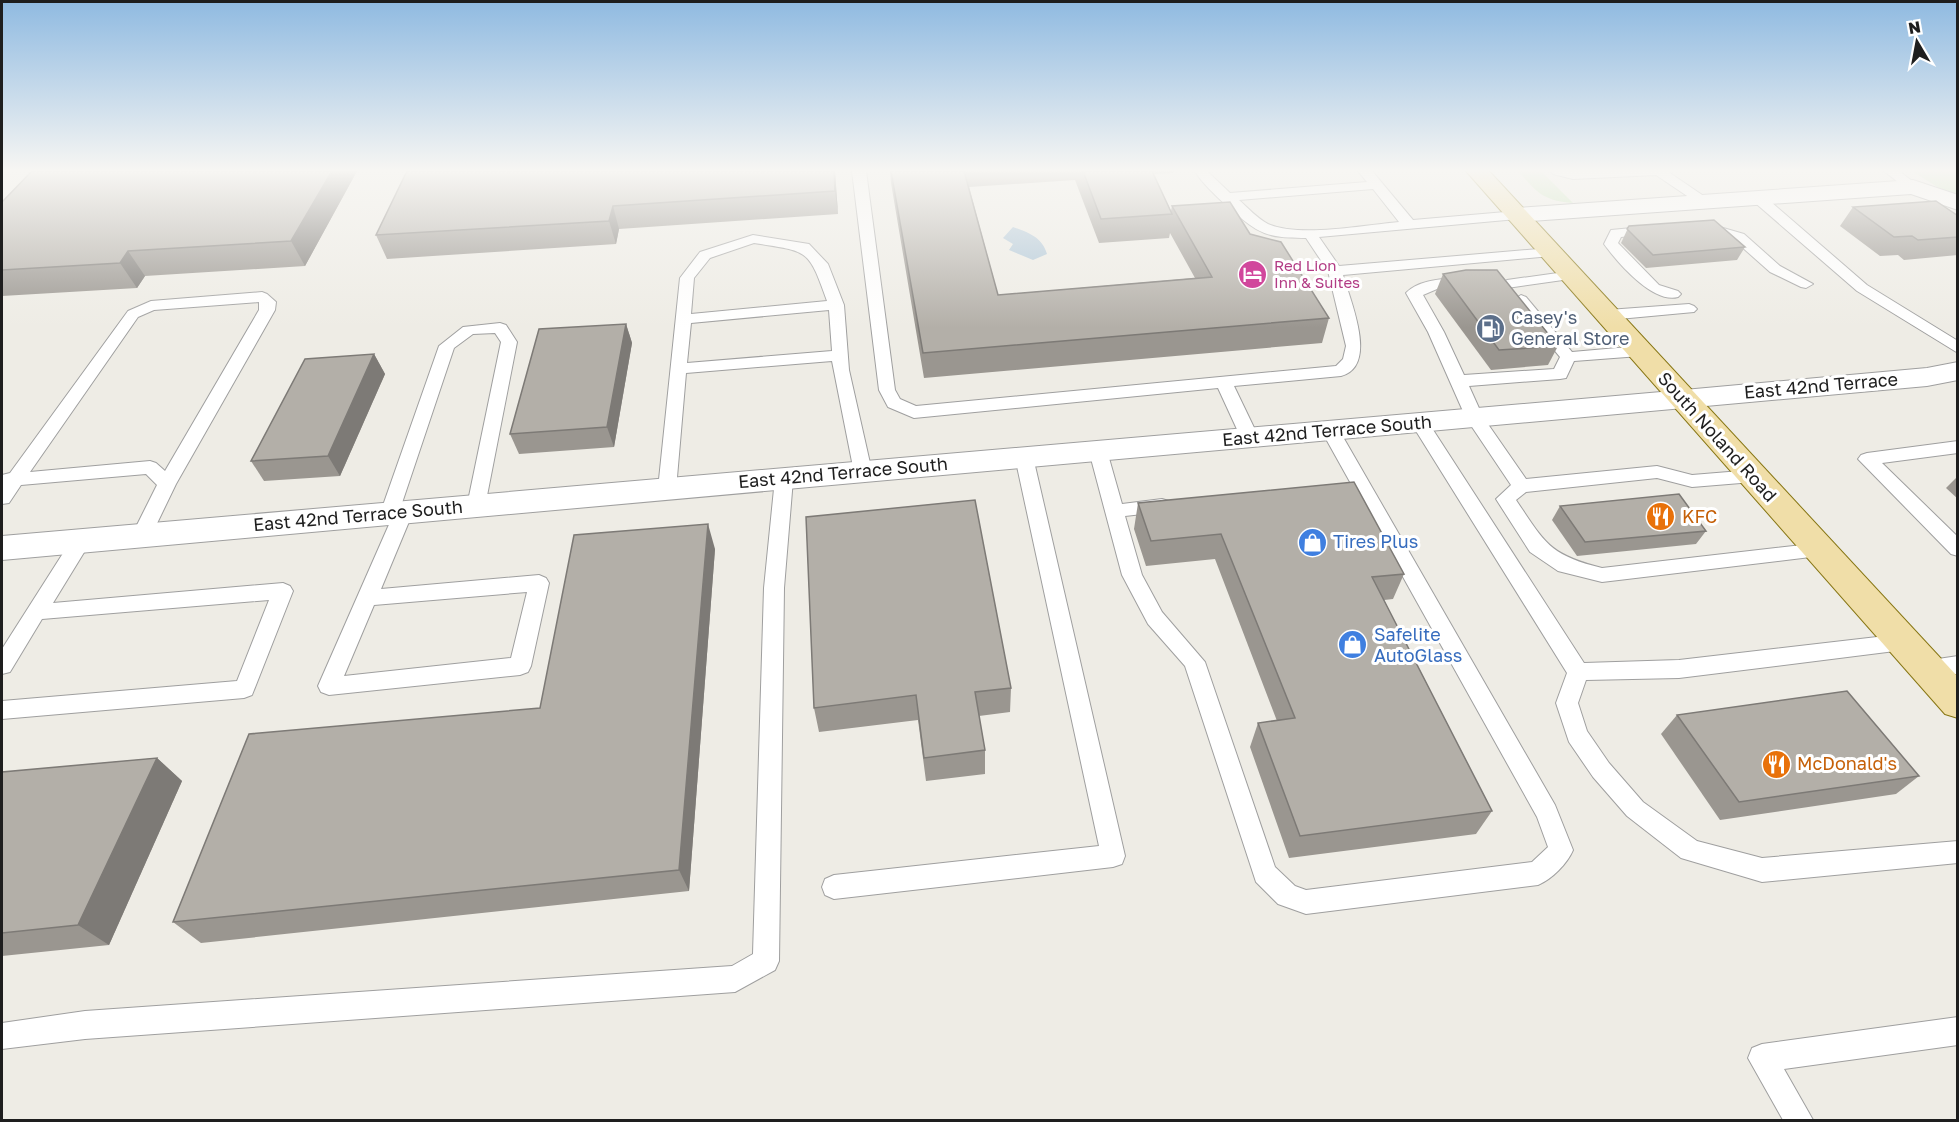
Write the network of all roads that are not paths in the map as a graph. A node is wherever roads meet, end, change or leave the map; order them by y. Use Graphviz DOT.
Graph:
graph roads {
  1 [pos="866,223"];
  2 [pos="1258,223"];
  3 [pos="1427,223"];
  4 [pos="1525,223"];
  5 [pos="1787,223"];
  6 [pos="1409,225"];
  7 [pos="1697,227"];
  8 [pos="1662,230"];
  9 [pos="1310,234"];
  10 [pos="1551,252"];
  11 [pos="1461,260"];
  12 [pos="1335,271"];
  13 [pos="1572,275"];
  14 [pos="1491,282"];
  15 [pos="1806,284"];
  16 [pos="1673,294"];
  17 [pos="836,305"];
  18 [pos="1689,309"];
  19 [pos="1608,315"];
  20 [pos="683,319"];
  21 [pos="1958,348"];
  22 [pos="1640,351"];
  23 [pos="840,354"];
  24 [pos="1568,357"];
  25 [pos="678,369"];
  26 [pos="1958,371"];
  27 [pos="1459,381"];
  28 [pos="1224,382"];
  29 [pos="1684,399"];
  30 [pos="1475,418"];
  31 [pos="1420,423"];
  32 [pos="1330,430"];
  33 [pos="1250,438"];
  34 [pos="1958,447"];
  35 [pos="1098,451"];
  36 [pos="1024,457"];
  37 [pos="863,472"];
  38 [pos="1753,476"];
  39 [pos="784,479"];
  40 [pos="8,480"];
  41 [pos="167,484"];
  42 [pos="1362,486"];
  43 [pos="1521,486"];
  44 [pos="1338,488"];
  45 [pos="667,489"];
  46 [pos="2,498"];
  47 [pos="1185,504"];
  48 [pos="476,506"];
  49 [pos="1114,511"];
  50 [pos="397,513"];
  51 [pos="142,536"];
  52 [pos="81,541"];
  53 [pos="2,548"];
  54 [pos="1958,549"];
  55 [pos="1820,550"];
  56 [pos="367,598"];
  57 [pos="36,612"];
  58 [pos="1903,642"];
  59 [pos="2,666"];
  60 [pos="1942,667"];
  61 [pos="1578,672"];
  62 [pos="1958,703"];
  63 [pos="2,710"];
  64 [pos="1958,852"];
  65 [pos="834,887"];
  66 [pos="1958,1031"];
  67 [pos="2,1036"];
  68 [pos="1799,1120"];
  1 -- 28 [label="lane"];
  2 -- 9 [label="lane"];
  3 -- 6 [label="lane"];
  4 -- 10 [label="main road, South Noland Road"];
  5 -- 21 [label="lane"];
  6 -- 9 [label="lane"];
  7 -- 15 [label="lane"];
  8 -- 16 [label="lane"];
  9 -- 12 [label="lane"];
  10 -- 11 [label="lane"];
  10 -- 13 [label="main road, South Noland Road"];
  11 -- 12 [label="lane"];
  11 -- 14 [label="lane"];
  12 -- 28 [label="lane"];
  13 -- 14 [label="lane"];
  13 -- 19 [label="main road, South Noland Road"];
  14 -- 24 [label="lane"];
  14 -- 27 [label="lane"];
  17 -- 20 [label="lane"];
  17 -- 20 [label="lane"];
  17 -- 23 [label="lane"];
  18 -- 19 [label="lane"];
  19 -- 22 [label="main road, South Noland Road"];
  20 -- 25 [label="lane"];
  22 -- 24 [label="lane"];
  22 -- 29 [label="main road, South Noland Road"];
  23 -- 25 [label="lane"];
  23 -- 37 [label="lane"];
  24 -- 27 [label="lane"];
  25 -- 45 [label="lane"];
  26 -- 29 [label="street, East 42nd Terrace"];
  27 -- 30 [label="lane"];
  28 -- 33 [label="lane"];
  29 -- 30 [label="street, East 42nd Terrace South"];
  29 -- 38 [label="main road, South Noland Road"];
  30 -- 31 [label="street, East 42nd Terrace South"];
  30 -- 43 [label="lane"];
  31 -- 32 [label="street, East 42nd Terrace South"];
  31 -- 61 [label="lane"];
  32 -- 33 [label="street, East 42nd Terrace South"];
  32 -- 42 [label="lane"];
  33 -- 35 [label="street, East 42nd Terrace South"];
  34 -- 54 [label="lane"];
  35 -- 36 [label="street, East 42nd Terrace South"];
  35 -- 49 [label="lane"];
  36 -- 37 [label="street, East 42nd Terrace South"];
  36 -- 65 [label="lane"];
  37 -- 39 [label="street, East 42nd Terrace South"];
  38 -- 43 [label="lane"];
  38 -- 55 [label="main road, South Noland Road"];
  39 -- 45 [label="street, East 42nd Terrace South"];
  39 -- 67 [label="lane"];
  40 -- 41 [label="lane"];
  40 -- 41 [label="lane"];
  40 -- 46 [label="lane"];
  41 -- 51 [label="lane"];
  42 -- 44 [label="lane"];
  42 -- 49 [label="lane"];
  43 -- 55 [label="lane"];
  45 -- 48 [label="street, East 42nd Terrace South"];
  47 -- 49 [label="lane"];
  48 -- 50 [label="street, East 42nd Terrace South"];
  48 -- 50 [label="lane"];
  50 -- 51 [label="street, East 42nd Terrace South"];
  50 -- 56 [label="lane"];
  51 -- 52 [label="street, East 42nd Terrace South"];
  52 -- 53 [label="street, East 42nd Terrace South"];
  52 -- 57 [label="lane"];
  55 -- 58 [label="main road, South Noland Road"];
  56 -- 56 [label="lane"];
  57 -- 59 [label="lane"];
  57 -- 63 [label="lane"];
  58 -- 60 [label="main road, South Noland Road"];
  58 -- 61 [label="lane"];
  60 -- 62 [label="main road, South Noland Road"];
  61 -- 64 [label="lane"];
  66 -- 68 [label="lane"];
}
